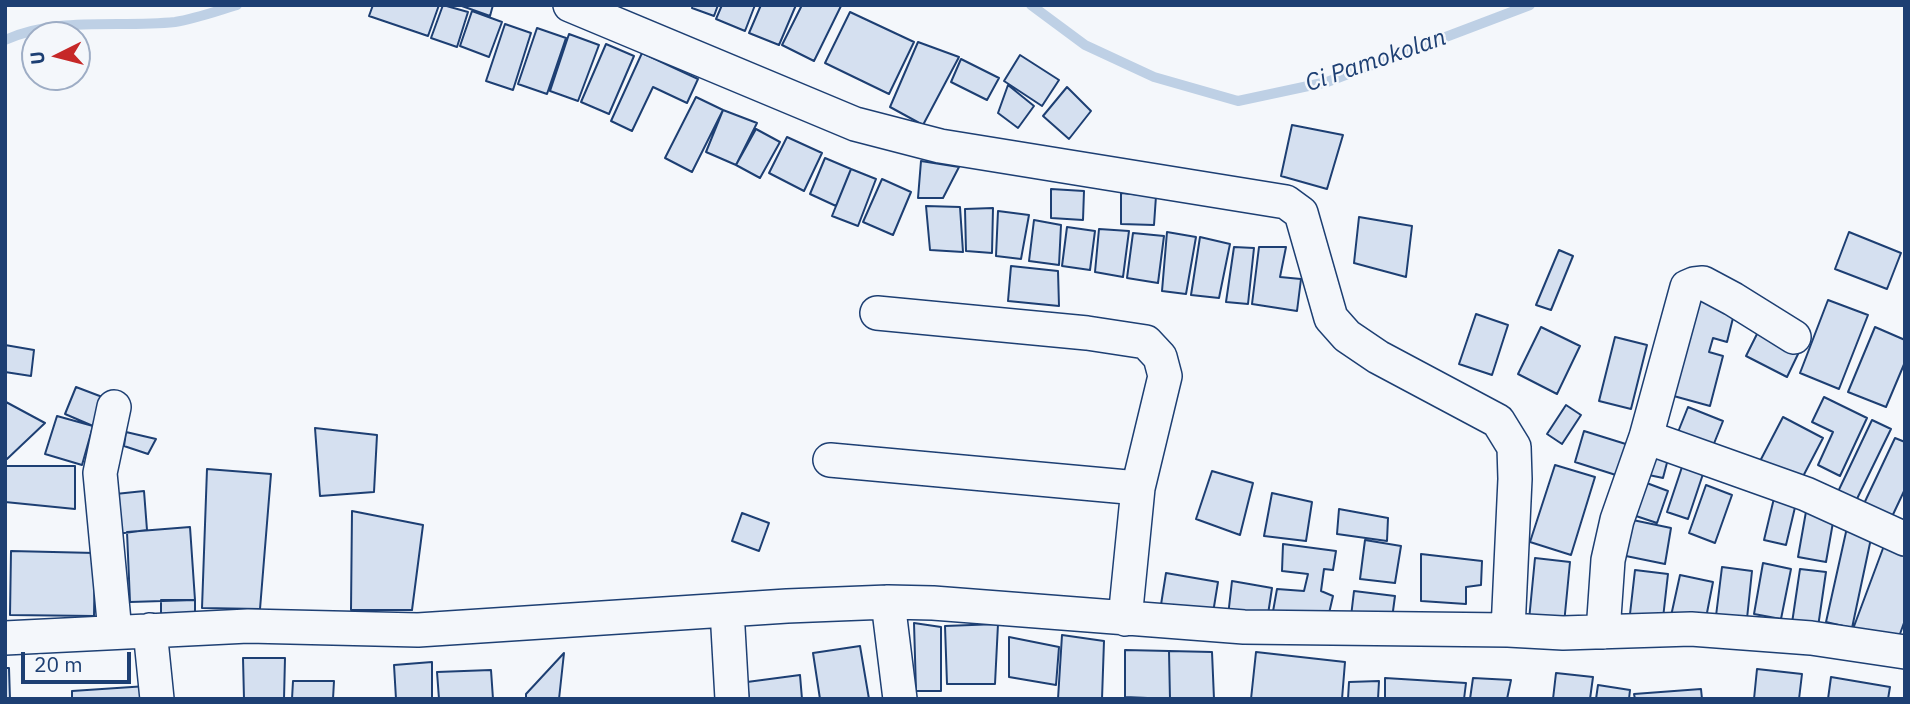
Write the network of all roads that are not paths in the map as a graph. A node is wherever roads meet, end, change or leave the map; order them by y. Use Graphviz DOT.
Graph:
graph roads {
  1 [pos="570,5"];
  2 [pos="877,313"];
  3 [pos="1794,337"];
  4 [pos="114,407"];
  5 [pos="1646,437"];
  6 [pos="830,460"];
  7 [pos="1138,488"];
  8 [pos="1905,539"];
  9 [pos="888,602"];
  10 [pos="727,610"];
  11 [pos="1125,619"];
  12 [pos="150,630"];
  13 [pos="1508,630"];
  14 [pos="114,632"];
  15 [pos="1602,632"];
  16 [pos="5,638"];
  17 [pos="1905,652"];
  18 [pos="157,699"];
  19 [pos="732,699"];
  20 [pos="900,699"];
  1 -- 13 [label="street"];
  2 -- 7 [label="street"];
  3 -- 5 [label="street"];
  4 -- 14 [label="street"];
  5 -- 8 [label="street"];
  5 -- 15 [label="street"];
  6 -- 7 [label="street"];
  7 -- 11 [label="street"];
  9 -- 10 [label="street"];
  9 -- 11 [label="street"];
  9 -- 20 [label="street"];
  10 -- 12 [label="street"];
  10 -- 19 [label="street"];
  11 -- 13 [label="street"];
  12 -- 14 [label="street"];
  12 -- 18 [label="street"];
  13 -- 15 [label="street"];
  14 -- 16 [label="street"];
  15 -- 17 [label="street"];
}
